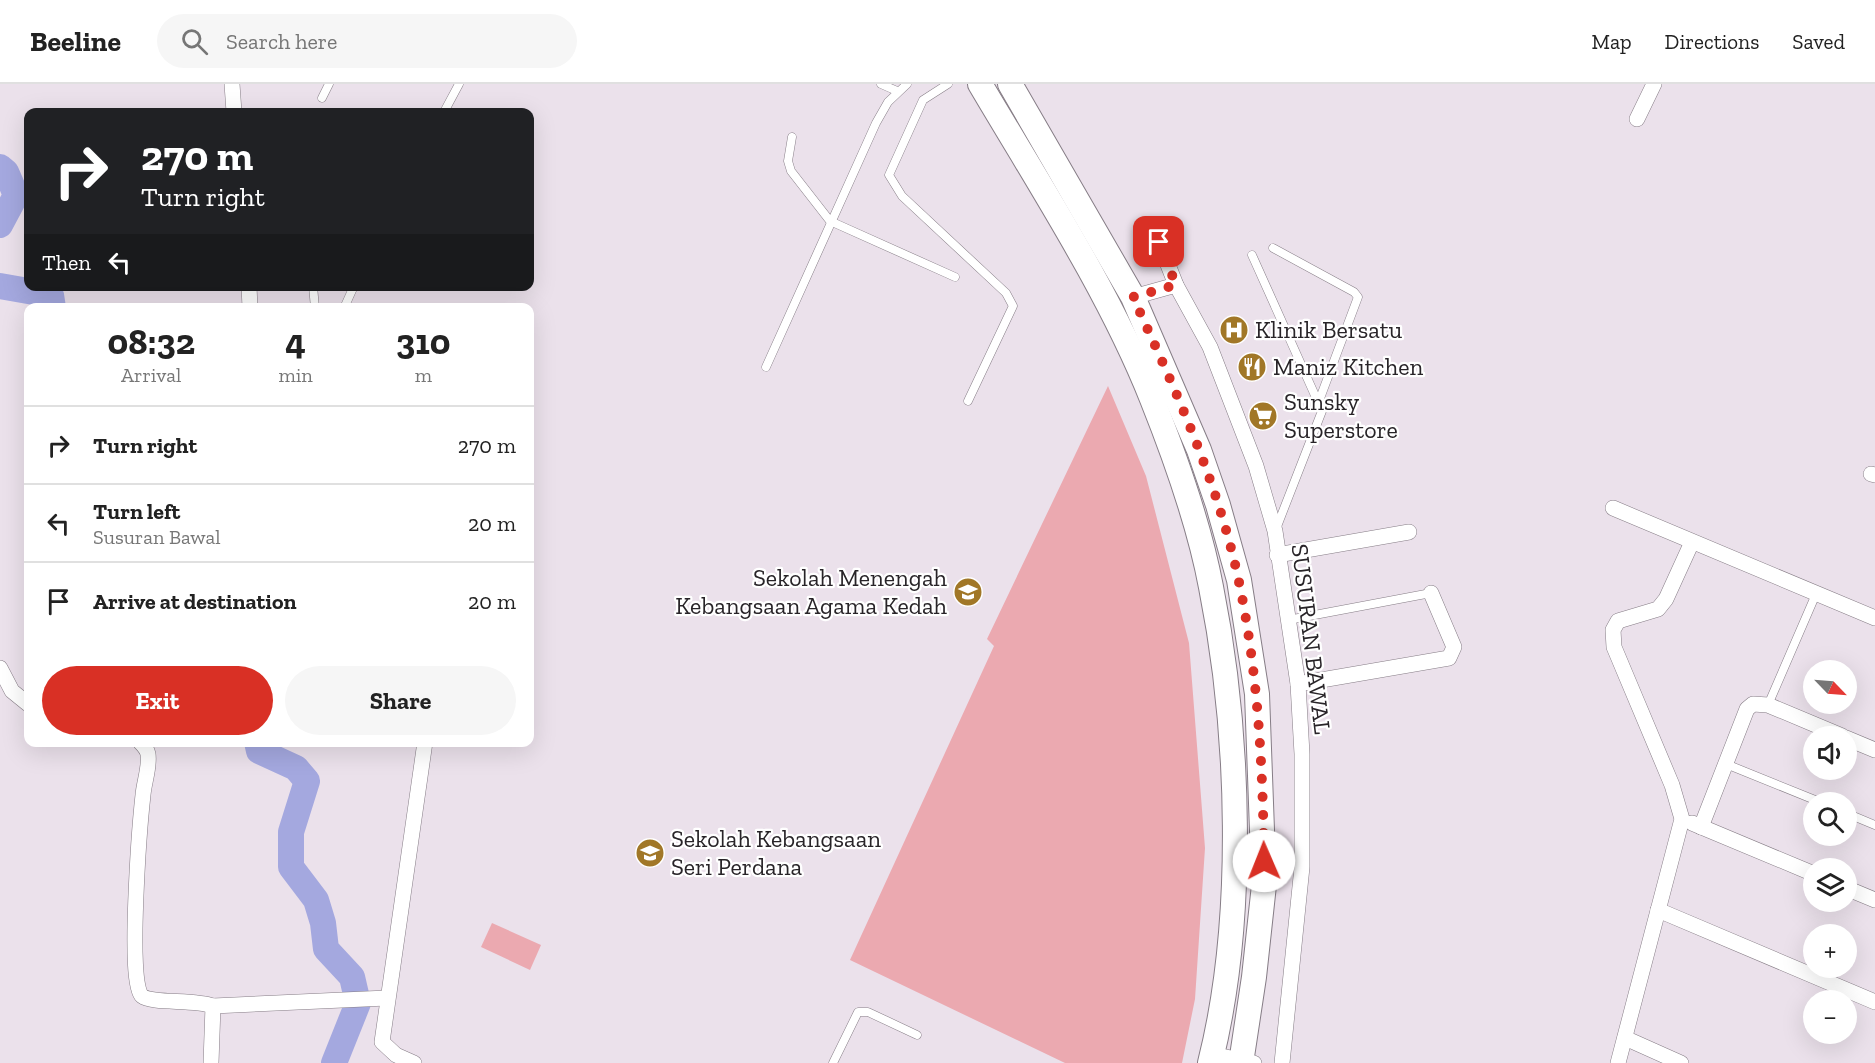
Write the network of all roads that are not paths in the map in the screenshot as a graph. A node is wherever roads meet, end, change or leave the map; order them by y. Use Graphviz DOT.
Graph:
graph roads {
  1 [pos="232,84"];
  2 [pos="329,84"];
  3 [pos="459,84"];
  4 [pos="881,84"];
  5 [pos="907,84"];
  6 [pos="948,84"];
  7 [pos="979,84"];
  8 [pos="1010,84"];
  9 [pos="1654,84"];
  10 [pos="897,91"];
  11 [pos="322,99"];
  12 [pos="234,108"];
  13 [pos="446,108"];
  14 [pos="1637,119"];
  15 [pos="792,137"];
  16 [pos="830,221"];
  17 [pos="1159,242"];
  18 [pos="1273,248"];
  19 [pos="1252,255"];
  20 [pos="955,277"];
  21 [pos="1176,285"];
  22 [pos="1133,297"];
  23 [pos="766,367"];
  24 [pos="1319,400"];
  25 [pos="968,401"];
  26 [pos="1613,508"];
  27 [pos="1275,531"];
  28 [pos="1409,532"];
  29 [pos="1692,542"];
  30 [pos="1277,555"];
  31 [pos="1431,593"];
  32 [pos="1816,594"];
  33 [pos="1875,618"];
  34 [pos="1288,620"];
  35 [pos="0,668"];
  36 [pos="1298,684"];
  37 [pos="24,701"];
  38 [pos="1768,705"];
  39 [pos="1818,726"];
  40 [pos="1857,743"];
  41 [pos="145,747"];
  42 [pos="424,747"];
  43 [pos="1875,750"];
  44 [pos="1726,764"];
  45 [pos="1803,795"];
  46 [pos="1857,818"];
  47 [pos="1682,819"];
  48 [pos="1875,825"];
  49 [pos="1701,827"];
  50 [pos="1803,869"];
  51 [pos="1857,893"];
  52 [pos="1875,900"];
  53 [pos="1658,909"];
  54 [pos="387,998"];
  55 [pos="1875,1002"];
  56 [pos="213,1006"];
  57 [pos="917,1035"];
  58 [pos="1624,1038"];
  59 [pos="1211,1058"];
  60 [pos="1246,1062"];
  61 [pos="210,1063"];
  62 [pos="414,1063"];
  63 [pos="833,1063"];
  64 [pos="1282,1063"];
  65 [pos="1618,1063"];
  66 [pos="1681,1063"];
  1 -- 12 [label="street"];
  2 -- 11 [label="lane"];
  3 -- 13 [label="lane"];
  4 -- 10 [label="lane"];
  5 -- 10 [label="lane"];
  6 -- 25 [label="lane"];
  7 -- 59 [label="main road"];
  8 -- 22 [label="main road"];
  9 -- 14 [label="street"];
  10 -- 16 [label="lane"];
  15 -- 16 [label="lane"];
  16 -- 20 [label="lane"];
  16 -- 23 [label="lane"];
  17 -- 21 [label="street, SUSURAN BAWAL"];
  18 -- 24 [label="lane"];
  19 -- 24 [label="lane"];
  21 -- 22 [label="street"];
  21 -- 27 [label="street, SUSURAN BAWAL"];
  22 -- 60 [label="main road"];
  24 -- 27 [label="lane"];
  26 -- 29 [label="street"];
  27 -- 30 [label="street, SUSURAN BAWAL"];
  28 -- 30 [label="street"];
  29 -- 32 [label="street"];
  29 -- 47 [label="street"];
  30 -- 34 [label="street, SUSURAN BAWAL"];
  31 -- 34 [label="lane"];
  31 -- 36 [label="street"];
  32 -- 33 [label="street"];
  32 -- 38 [label="lane"];
  34 -- 36 [label="street, SUSURAN BAWAL"];
  35 -- 37 [label="street"];
  36 -- 64 [label="street, SUSURAN BAWAL"];
  38 -- 39 [label="street"];
  38 -- 44 [label="street"];
  40 -- 43 [label="street"];
  41 -- 56 [label="street"];
  42 -- 54 [label="street"];
  44 -- 45 [label="lane"];
  44 -- 49 [label="street"];
  46 -- 48 [label="lane"];
  47 -- 49 [label="street"];
  47 -- 53 [label="street"];
  49 -- 50 [label="street"];
  51 -- 52 [label="street"];
  53 -- 55 [label="street"];
  53 -- 58 [label="street"];
  54 -- 56 [label="street"];
  54 -- 62 [label="street"];
  56 -- 61 [label="street"];
  57 -- 63 [label="lane"];
  58 -- 65 [label="street"];
  58 -- 66 [label="street"];
  59 -- 60 [label="street"];
}
